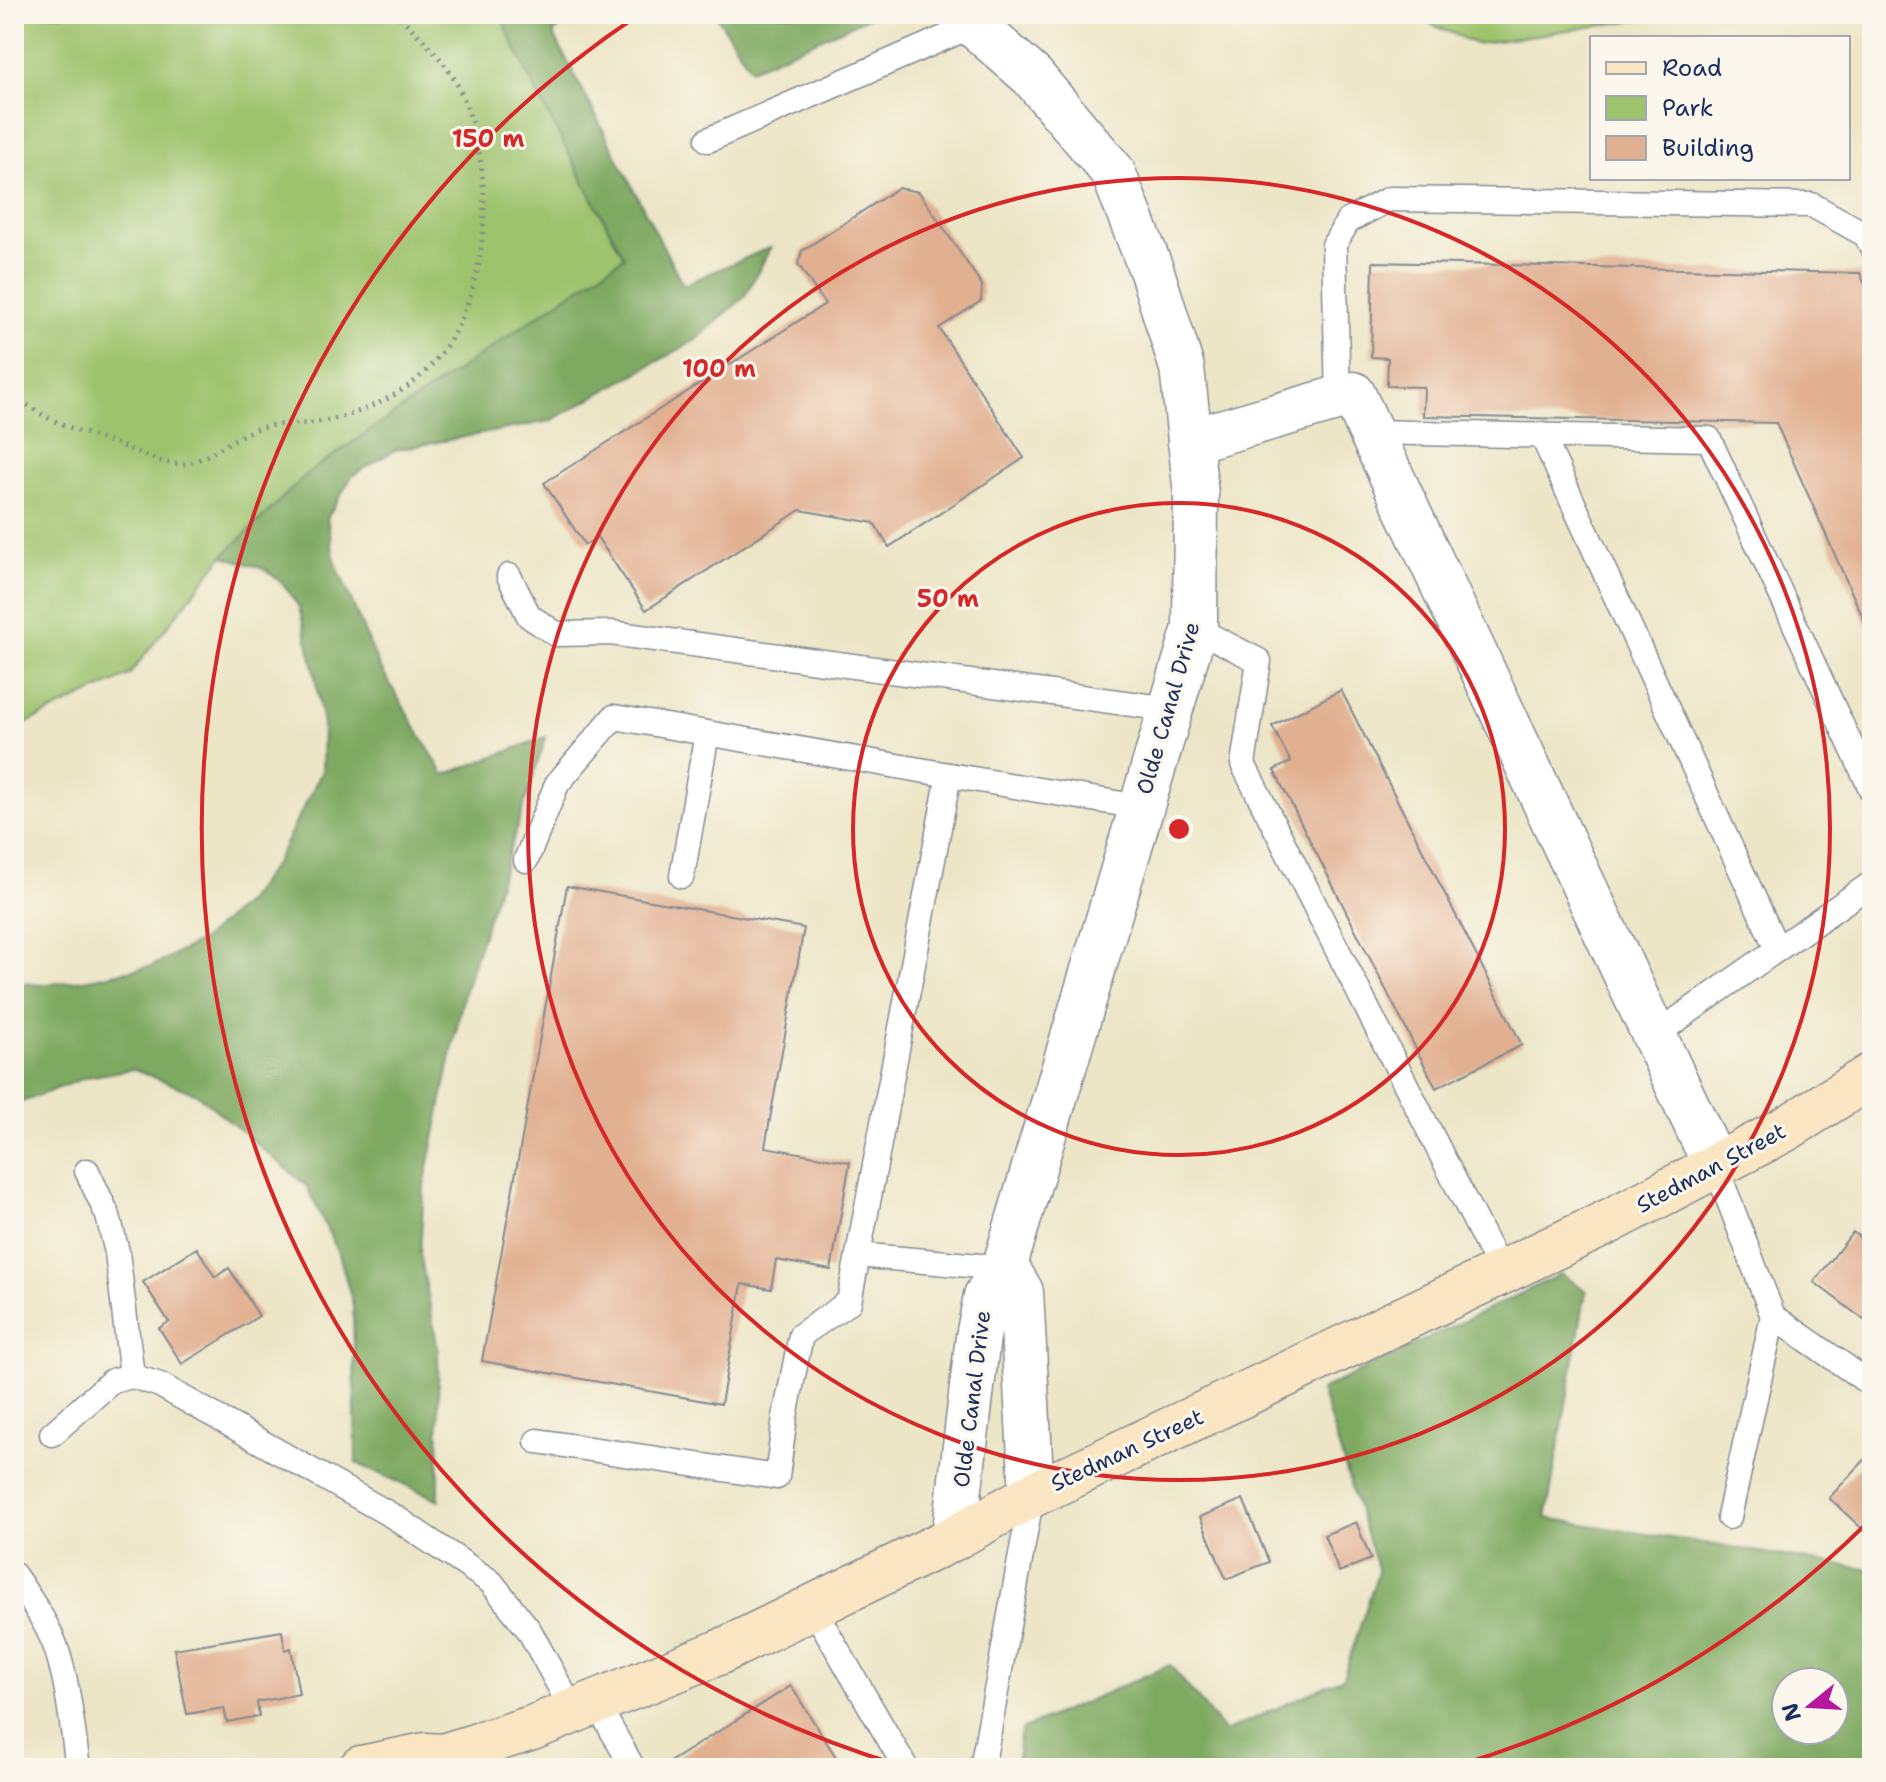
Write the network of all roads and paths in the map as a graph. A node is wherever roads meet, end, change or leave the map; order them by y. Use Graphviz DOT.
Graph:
graph roads {
  1 [pos="397,14"];
  2 [pos="967,19"];
  3 [pos="708,140"];
  4 [pos="1872,247"];
  5 [pos="14,396"];
  6 [pos="1338,398"];
  7 [pos="1370,432"];
  8 [pos="1542,435"];
  9 [pos="1190,441"];
  10 [pos="509,576"];
  11 [pos="1195,628"];
  12 [pos="1169,709"];
  13 [pos="707,733"];
  14 [pos="949,775"];
  15 [pos="1872,791"];
  16 [pos="1140,807"];
  17 [pos="526,860"];
  18 [pos="682,876"];
  19 [pos="1872,883"];
  20 [pos="1777,949"];
  21 [pos="1655,1035"];
  22 [pos="1872,1075"];
  23 [pos="1716,1167"];
  24 [pos="87,1171"];
  25 [pos="858,1255"];
  26 [pos="1005,1265"];
  27 [pos="1501,1272"];
  28 [pos="1773,1316"];
  29 [pos="132,1376"];
  30 [pos="1872,1385"];
  31 [pos="52,1434"];
  32 [pos="537,1441"];
  33 [pos="1032,1495"];
  34 [pos="1729,1517"];
  35 [pos="954,1538"];
  36 [pos="14,1575"];
  37 [pos="812,1606"];
  38 [pos="584,1706"];
  39 [pos="426,1761"];
  40 [pos="78,1768"];
  41 [pos="361,1768"];
  42 [pos="633,1768"];
  43 [pos="906,1768"];
  44 [pos="982,1768"];
  1 -- 5 [label="path"];
  2 -- 3 [label="lane"];
  2 -- 9 [label="street, Olde Canal Drive"];
  4 -- 6 [label="lane"];
  6 -- 7 [label="street"];
  6 -- 9 [label="street"];
  7 -- 8 [label="lane"];
  7 -- 21 [label="street"];
  8 -- 15 [label="lane"];
  8 -- 20 [label="lane"];
  9 -- 11 [label="street, Olde Canal Drive"];
  10 -- 12 [label="lane"];
  11 -- 12 [label="street, Olde Canal Drive"];
  11 -- 27 [label="lane"];
  12 -- 16 [label="street, Olde Canal Drive"];
  13 -- 14 [label="lane"];
  13 -- 17 [label="lane"];
  13 -- 18 [label="lane"];
  14 -- 16 [label="lane"];
  14 -- 25 [label="lane"];
  16 -- 26 [label="street, Olde Canal Drive"];
  19 -- 20 [label="lane"];
  20 -- 21 [label="lane"];
  21 -- 23 [label="street"];
  22 -- 23 [label="main road, Stedman Street"];
  23 -- 27 [label="main road, Stedman Street"];
  23 -- 28 [label="lane"];
  24 -- 29 [label="lane"];
  25 -- 26 [label="lane"];
  25 -- 32 [label="lane"];
  26 -- 33 [label="street, Olde Canal Drive"];
  26 -- 35 [label="street, Olde Canal Drive"];
  27 -- 33 [label="main road, Stedman Street"];
  28 -- 30 [label="lane"];
  28 -- 34 [label="lane"];
  29 -- 31 [label="lane"];
  29 -- 38 [label="lane"];
  33 -- 35 [label="main road, Stedman Street"];
  33 -- 44 [label="lane"];
  35 -- 37 [label="main road, Stedman Street"];
  36 -- 40 [label="lane"];
  37 -- 38 [label="main road, Stedman Street"];
  37 -- 43 [label="lane"];
  38 -- 39 [label="main road, Stedman Street"];
  38 -- 42 [label="lane"];
  39 -- 41 [label="main road, Stedman Street"];
}
